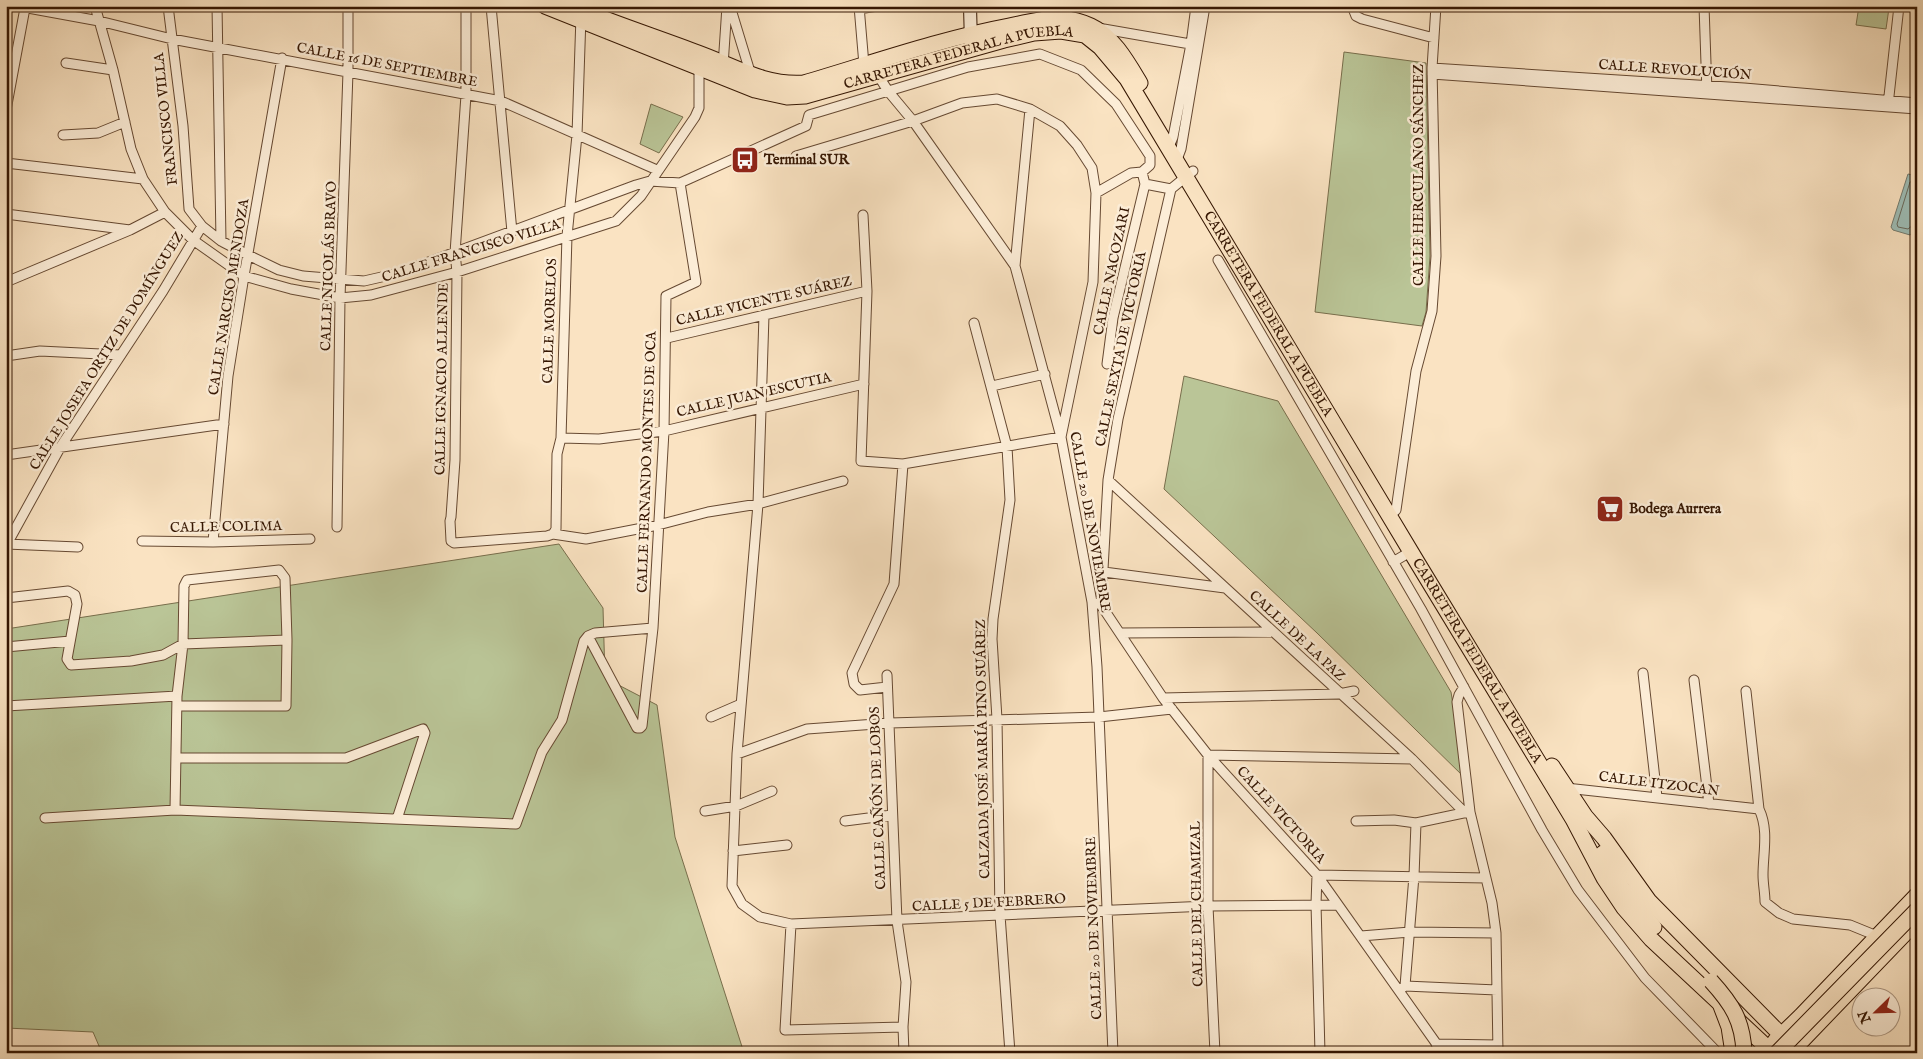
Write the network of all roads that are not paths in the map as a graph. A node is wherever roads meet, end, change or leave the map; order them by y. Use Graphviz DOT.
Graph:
graph roads {
  1 [pos="95,6"];
  2 [pos="168,6"];
  3 [pos="217,6"];
  4 [pos="348,6"];
  5 [pos="466,6"];
  6 [pos="491,6"];
  7 [pos="545,6"];
  8 [pos="729,6"];
  9 [pos="877,6"];
  10 [pos="970,6"];
  11 [pos="1196,6"];
  12 [pos="1205,6"];
  13 [pos="1352,6"];
  14 [pos="1436,6"];
  15 [pos="1704,6"];
  16 [pos="1899,6"];
  17 [pos="21,7"];
  18 [pos="859,8"];
  19 [pos="579,11"];
  20 [pos="1061,18"];
  21 [pos="99,22"];
  22 [pos="1093,27"];
  23 [pos="1434,38"];
  24 [pos="172,39"];
  25 [pos="971,41"];
  26 [pos="1195,44"];
  27 [pos="218,47"];
  28 [pos="282,58"];
  29 [pos="66,63"];
  30 [pos="864,65"];
  31 [pos="699,67"];
  32 [pos="722,69"];
  33 [pos="113,70"];
  34 [pos="1432,71"];
  35 [pos="348,72"];
  36 [pos="878,75"];
  37 [pos="749,81"];
  38 [pos="805,89"];
  39 [pos="1707,90"];
  40 [pos="888,91"];
  41 [pos="466,95"];
  42 [pos="501,101"];
  43 [pos="1917,103"];
  44 [pos="1888,104"];
  45 [pos="1030,109"];
  46 [pos="1917,109"];
  47 [pos="6,110"];
  48 [pos="809,116"];
  49 [pos="913,121"];
  50 [pos="125,122"];
  51 [pos="1160,125"];
  52 [pos="63,135"];
  53 [pos="578,135"];
  54 [pos="1175,150"];
  55 [pos="796,156"];
  56 [pos="6,163"];
  57 [pos="658,170"];
  58 [pos="1142,172"];
  59 [pos="1189,174"];
  60 [pos="143,179"];
  61 [pos="650,181"];
  62 [pos="680,183"];
  63 [pos="1145,184"];
  64 [pos="1170,189"];
  65 [pos="1096,193"];
  66 [pos="569,211"];
  67 [pos="165,212"];
  68 [pos="6,214"];
  69 [pos="863,214"];
  70 [pos="202,226"];
  71 [pos="130,230"];
  72 [pos="512,232"];
  73 [pos="567,236"];
  74 [pos="193,240"];
  75 [pos="221,241"];
  76 [pos="455,253"];
  77 [pos="248,255"];
  78 [pos="1218,260"];
  79 [pos="1015,266"];
  80 [pos="457,272"];
  81 [pos="244,276"];
  82 [pos="342,280"];
  83 [pos="6,282"];
  84 [pos="867,291"];
  85 [pos="340,298"];
  86 [pos="764,315"];
  87 [pos="974,323"];
  88 [pos="667,338"];
  89 [pos="121,355"];
  90 [pos="6,356"];
  91 [pos="1107,364"];
  92 [pos="1045,374"];
  93 [pos="864,384"];
  94 [pos="992,386"];
  95 [pos="762,407"];
  96 [pos="224,424"];
  97 [pos="664,431"];
  98 [pos="1061,437"];
  99 [pos="561,438"];
  100 [pos="62,446"];
  101 [pos="1007,447"];
  102 [pos="6,455"];
  103 [pos="903,464"];
  104 [pos="1108,480"];
  105 [pos="843,481"];
  106 [pos="758,504"];
  107 [pos="1392,513"];
  108 [pos="658,525"];
  109 [pos="337,527"];
  110 [pos="553,534"];
  111 [pos="310,538"];
  112 [pos="142,541"];
  113 [pos="213,542"];
  114 [pos="6,544"];
  115 [pos="78,547"];
  116 [pos="1410,552"];
  117 [pos="1394,562"];
  118 [pos="1104,572"];
  119 [pos="1225,588"];
  120 [pos="6,598"];
  121 [pos="1096,604"];
  122 [pos="653,628"];
  123 [pos="1274,632"];
  124 [pos="1120,633"];
  125 [pos="588,636"];
  126 [pos="287,640"];
  127 [pos="70,642"];
  128 [pos="183,644"];
  129 [pos="6,647"];
  130 [pos="1643,673"];
  131 [pos="887,675"];
  132 [pos="1694,680"];
  133 [pos="887,687"];
  134 [pos="1464,687"];
  135 [pos="1746,690"];
  136 [pos="1354,691"];
  137 [pos="1339,694"];
  138 [pos="178,696"];
  139 [pos="1164,698"];
  140 [pos="742,704"];
  141 [pos="6,706"];
  142 [pos="177,706"];
  143 [pos="1172,709"];
  144 [pos="711,717"];
  145 [pos="1099,717"];
  146 [pos="997,718"];
  147 [pos="890,723"];
  148 [pos="737,754"];
  149 [pos="1208,755"];
  150 [pos="176,758"];
  151 [pos="1412,759"];
  152 [pos="1562,790"];
  153 [pos="772,791"];
  154 [pos="1657,798"];
  155 [pos="1709,804"];
  156 [pos="736,806"];
  157 [pos="1759,809"];
  158 [pos="174,810"];
  159 [pos="706,811"];
  160 [pos="1468,812"];
  161 [pos="892,815"];
  162 [pos="1585,816"];
  163 [pos="45,818"];
  164 [pos="397,819"];
  165 [pos="845,821"];
  166 [pos="1356,821"];
  167 [pos="1416,823"];
  168 [pos="787,845"];
  169 [pos="732,851"];
  170 [pos="1317,875"];
  171 [pos="1414,876"];
  172 [pos="1486,878"];
  173 [pos="1917,895"];
  174 [pos="1316,904"];
  175 [pos="1338,904"];
  176 [pos="1208,906"];
  177 [pos="1917,909"];
  178 [pos="1106,912"];
  179 [pos="1000,915"];
  180 [pos="897,921"];
  181 [pos="1917,921"];
  182 [pos="791,924"];
  183 [pos="1410,932"];
  184 [pos="1496,933"];
  185 [pos="1361,936"];
  186 [pos="1877,936"];
  187 [pos="1734,988"];
  188 [pos="1402,989"];
  189 [pos="1497,990"];
  190 [pos="1745,998"];
  191 [pos="1725,1008"];
  192 [pos="1801,1016"];
  193 [pos="903,1027"];
  194 [pos="1814,1029"];
  195 [pos="1781,1035"];
  196 [pos="1436,1044"];
  197 [pos="1498,1049"];
  198 [pos="1794,1051"];
  199 [pos="1770,1052"];
  200 [pos="904,1053"];
  201 [pos="1010,1053"];
  202 [pos="1113,1053"];
  203 [pos="1215,1053"];
  204 [pos="1320,1053"];
  205 [pos="1443,1053"];
  206 [pos="1718,1053"];
  207 [pos="1733,1053"];
  208 [pos="1744,1053"];
  1 -- 21 [label="street, CALLE FRANCISCO VILLA"];
  2 -- 24 [label="street, FRANCISCO VILLA"];
  3 -- 27 [label="street"];
  4 -- 35 [label="street, CALLE NICOLÁS BRAVO"];
  5 -- 41 [label="street, CALLE IGNACIO ALLENDE"];
  6 -- 42 [label="street"];
  7 -- 19 [label="main road, CARRETERA FEDERAL A PUEBLA"];
  8 -- 32 [label="street"];
  8 -- 37 [label="street"];
  9 -- 18 [label="street"];
  10 -- 25 [label="street"];
  11 -- 26 [label="street"];
  12 -- 26 [label="street"];
  13 -- 23 [label="street"];
  14 -- 23 [label="street, CALLE HERCULANO SÁNCHEZ"];
  15 -- 39 [label="street"];
  16 -- 44 [label="street"];
  17 -- 21 [label="street, CALLE 16 DE SEPTIEMBRE"];
  17 -- 47 [label="street"];
  18 -- 30 [label="street"];
  19 -- 31 [label="main road, CARRETERA FEDERAL A PUEBLA"];
  19 -- 32 [label="main road, CARRETERA FEDERAL A PUEBLA"];
  19 -- 53 [label="street, CALLE MORELOS"];
  20 -- 22 [label="main road, CARRETERA FEDERAL A PUEBLA"];
  20 -- 25 [label="main road, CARRETERA FEDERAL A PUEBLA"];
  20 -- 51 [label="main road, CARRETERA FEDERAL A PUEBLA"];
  21 -- 24 [label="street, CALLE 16 DE SEPTIEMBRE"];
  21 -- 33 [label="street, CALLE FRANCISCO VILLA"];
  22 -- 26 [label="street"];
  22 -- 51 [label="main road, CARRETERA FEDERAL A PUEBLA"];
  23 -- 34 [label="street, CALLE HERCULANO SÁNCHEZ"];
  24 -- 27 [label="street, CALLE 16 DE SEPTIEMBRE"];
  24 -- 70 [label="street, FRANCISCO VILLA"];
  25 -- 30 [label="main road, CARRETERA FEDERAL A PUEBLA"];
  25 -- 36 [label="main road, CARRETERA FEDERAL A PUEBLA"];
  26 -- 54 [label="street"];
  26 -- 54 [label="street"];
  27 -- 28 [label="street, CALLE 16 DE SEPTIEMBRE"];
  27 -- 75 [label="street"];
  28 -- 35 [label="street, CALLE 16 DE SEPTIEMBRE"];
  28 -- 77 [label="street, CALLE NARCISO MENDOZA"];
  29 -- 33 [label="street"];
  30 -- 38 [label="main road, CARRETERA FEDERAL A PUEBLA"];
  31 -- 32 [label="main road, CARRETERA FEDERAL A PUEBLA"];
  31 -- 57 [label="street, CALLE FRANCISCO VILLA"];
  32 -- 37 [label="main road, CARRETERA FEDERAL A PUEBLA"];
  33 -- 50 [label="street, CALLE FRANCISCO VILLA"];
  34 -- 39 [label="street, CALLE REVOLUCIÓN"];
  34 -- 107 [label="street, CALLE HERCULANO SÁNCHEZ"];
  35 -- 41 [label="street, CALLE 16 DE SEPTIEMBRE"];
  35 -- 82 [label="street, CALLE NICOLÁS BRAVO"];
  36 -- 38 [label="main road, CARRETERA FEDERAL A PUEBLA"];
  36 -- 40 [label="street, CALLE 20 DE NOVIEMBRE"];
  37 -- 38 [label="main road, CARRETERA FEDERAL A PUEBLA"];
  38 -- 48 [label="street"];
  39 -- 44 [label="street, CALLE REVOLUCIÓN"];
  40 -- 48 [label="street"];
  40 -- 49 [label="street, CALLE 20 DE NOVIEMBRE"];
  40 -- 58 [label="street"];
  41 -- 42 [label="street, CALLE 16 DE SEPTIEMBRE"];
  41 -- 76 [label="street, CALLE IGNACIO ALLENDE"];
  42 -- 53 [label="street, CALLE 16 DE SEPTIEMBRE"];
  42 -- 72 [label="street"];
  43 -- 44 [label="street, CALLE REVOLUCIÓN"];
  44 -- 46 [label="street, CALLE REVOLUCIÓN"];
  45 -- 49 [label="street"];
  45 -- 65 [label="street"];
  45 -- 79 [label="street"];
  48 -- 62 [label="street"];
  49 -- 55 [label="street"];
  49 -- 79 [label="street, CALLE 20 DE NOVIEMBRE"];
  50 -- 52 [label="street"];
  50 -- 60 [label="street, CALLE FRANCISCO VILLA"];
  51 -- 54 [label="main road, CARRETERA FEDERAL A PUEBLA"];
  53 -- 57 [label="street, CALLE 16 DE SEPTIEMBRE"];
  53 -- 66 [label="street, CALLE MORELOS"];
  54 -- 59 [label="main road, CARRETERA FEDERAL A PUEBLA"];
  56 -- 60 [label="street"];
  57 -- 61 [label="street, CALLE FRANCISCO VILLA"];
  58 -- 63 [label="street"];
  58 -- 65 [label="street"];
  59 -- 64 [label="street"];
  59 -- 107 [label="main road, CARRETERA FEDERAL A PUEBLA"];
  60 -- 67 [label="street, CALLE FRANCISCO VILLA"];
  61 -- 62 [label="street"];
  61 -- 66 [label="street, CALLE FRANCISCO VILLA"];
  61 -- 73 [label="street, CALLE FRANCISCO VILLA"];
  62 -- 88 [label="street, CALLE FERNANDO MONTES DE OCA"];
  63 -- 64 [label="street"];
  63 -- 91 [label="street, CALLE NACOZARI"];
  64 -- 104 [label="street, CALLE SEXTA DE VICTORIA"];
  65 -- 98 [label="street"];
  66 -- 72 [label="street, CALLE FRANCISCO VILLA"];
  66 -- 73 [label="street, CALLE MORELOS"];
  67 -- 71 [label="street"];
  67 -- 74 [label="street, CALLE FRANCISCO VILLA"];
  68 -- 71 [label="street"];
  69 -- 84 [label="street"];
  70 -- 74 [label="street, CALLE JOSEFA ORTIZ DE DOMÍNGUEZ"];
  70 -- 75 [label="street, CALLE FRANCISCO VILLA"];
  71 -- 83 [label="street"];
  72 -- 76 [label="street, CALLE FRANCISCO VILLA"];
  73 -- 80 [label="street, CALLE FRANCISCO VILLA"];
  73 -- 99 [label="street, CALLE MORELOS"];
  74 -- 81 [label="street, CALLE FRANCISCO VILLA"];
  74 -- 89 [label="street, CALLE JOSEFA ORTIZ DE DOMÍNGUEZ"];
  75 -- 77 [label="street, CALLE FRANCISCO VILLA"];
  76 -- 80 [label="street, CALLE IGNACIO ALLENDE"];
  76 -- 82 [label="street, CALLE FRANCISCO VILLA"];
  77 -- 81 [label="street, CALLE NARCISO MENDOZA"];
  77 -- 82 [label="street, CALLE FRANCISCO VILLA"];
  78 -- 117 [label="street"];
  79 -- 92 [label="street, CALLE 20 DE NOVIEMBRE"];
  80 -- 85 [label="street, CALLE FRANCISCO VILLA"];
  80 -- 110 [label="street, CALLE IGNACIO ALLENDE"];
  81 -- 85 [label="street, CALLE FRANCISCO VILLA"];
  81 -- 96 [label="street, CALLE NARCISO MENDOZA"];
  82 -- 85 [label="street, CALLE NICOLÁS BRAVO"];
  84 -- 86 [label="street, CALLE VICENTE SUÁREZ"];
  84 -- 93 [label="street"];
  85 -- 109 [label="street, CALLE NICOLÁS BRAVO"];
  86 -- 88 [label="street, CALLE VICENTE SUÁREZ"];
  86 -- 95 [label="street, CALLE 5 DE FEBRERO"];
  87 -- 94 [label="street, CALZADA JOSÉ MARÍA PINO SUÁREZ"];
  88 -- 97 [label="street, CALLE FERNANDO MONTES DE OCA"];
  89 -- 90 [label="street"];
  89 -- 100 [label="street, CALLE JOSEFA ORTIZ DE DOMÍNGUEZ"];
  92 -- 94 [label="street"];
  92 -- 98 [label="street, CALLE 20 DE NOVIEMBRE"];
  93 -- 95 [label="street, CALLE JUAN ESCUTIA"];
  93 -- 103 [label="street"];
  94 -- 101 [label="street, CALZADA JOSÉ MARÍA PINO SUÁREZ"];
  95 -- 97 [label="street, CALLE JUAN ESCUTIA"];
  95 -- 106 [label="street, CALLE 5 DE FEBRERO"];
  96 -- 100 [label="street"];
  96 -- 113 [label="street, CALLE NARCISO MENDOZA"];
  97 -- 99 [label="street, CALLE JUAN ESCUTIA"];
  97 -- 108 [label="street, CALLE FERNANDO MONTES DE OCA"];
  98 -- 101 [label="street"];
  98 -- 121 [label="street, CALLE 20 DE NOVIEMBRE"];
  99 -- 110 [label="street, CALLE MORELOS"];
  100 -- 102 [label="street"];
  100 -- 114 [label="street, CALLE JOSEFA ORTIZ DE DOMÍNGUEZ"];
  101 -- 103 [label="street"];
  101 -- 146 [label="street, CALZADA JOSÉ MARÍA PINO SUÁREZ"];
  103 -- 133 [label="street, CALLE CAÑÓN DE LOBOS"];
  104 -- 118 [label="street, CALLE SEXTA DE VICTORIA"];
  104 -- 119 [label="street, CALLE DE LA PAZ"];
  105 -- 106 [label="street"];
  106 -- 108 [label="street"];
  106 -- 140 [label="street, CALLE 5 DE FEBRERO"];
  107 -- 116 [label="main road, CARRETERA FEDERAL A PUEBLA"];
  107 -- 152 [label="main road, CARRETERA FEDERAL A PUEBLA"];
  108 -- 110 [label="street"];
  108 -- 122 [label="street, CALLE FERNANDO MONTES DE OCA"];
  111 -- 113 [label="street, CALLE COLIMA"];
  112 -- 113 [label="street, CALLE COLIMA"];
  114 -- 115 [label="street"];
  116 -- 117 [label="street"];
  116 -- 152 [label="main road, CARRETERA FEDERAL A PUEBLA"];
  117 -- 134 [label="street"];
  118 -- 119 [label="street"];
  118 -- 121 [label="street, CALLE SEXTA DE VICTORIA"];
  119 -- 123 [label="street, CALLE DE LA PAZ"];
  120 -- 127 [label="street"];
  121 -- 124 [label="street, CALLE VICTORIA"];
  121 -- 145 [label="street, CALLE 20 DE NOVIEMBRE"];
  122 -- 125 [label="street"];
  122 -- 125 [label="street, CALLE FERNANDO MONTES DE OCA"];
  123 -- 124 [label="street"];
  123 -- 137 [label="street, CALLE DE LA PAZ"];
  124 -- 139 [label="street, CALLE VICTORIA"];
  125 -- 164 [label="street"];
  126 -- 128 [label="street"];
  126 -- 128 [label="street"];
  126 -- 142 [label="street"];
  127 -- 128 [label="street"];
  127 -- 129 [label="street"];
  128 -- 138 [label="street"];
  130 -- 154 [label="street"];
  131 -- 133 [label="street"];
  132 -- 155 [label="street"];
  133 -- 147 [label="street, CALLE CAÑÓN DE LOBOS"];
  134 -- 160 [label="street"];
  134 -- 206 [label="street"];
  135 -- 157 [label="street"];
  136 -- 137 [label="street"];
  137 -- 139 [label="street"];
  137 -- 151 [label="street, CALLE DE LA PAZ"];
  138 -- 141 [label="street"];
  138 -- 142 [label="street"];
  139 -- 143 [label="street, CALLE VICTORIA"];
  140 -- 144 [label="street"];
  140 -- 148 [label="street, CALLE 5 DE FEBRERO"];
  142 -- 150 [label="street"];
  143 -- 145 [label="street"];
  143 -- 149 [label="street, CALLE VICTORIA"];
  145 -- 146 [label="street"];
  145 -- 178 [label="street, CALLE 20 DE NOVIEMBRE"];
  146 -- 147 [label="street"];
  146 -- 179 [label="street, CALZADA JOSÉ MARÍA PINO SUÁREZ"];
  147 -- 148 [label="street"];
  147 -- 161 [label="street, CALLE CAÑÓN DE LOBOS"];
  148 -- 156 [label="street, CALLE 5 DE FEBRERO"];
  149 -- 151 [label="street"];
  149 -- 170 [label="street, CALLE VICTORIA"];
  149 -- 176 [label="street, CALLE DEL CHAMIZAL"];
  150 -- 158 [label="street"];
  150 -- 164 [label="street"];
  151 -- 160 [label="street, CALLE DE LA PAZ"];
  152 -- 154 [label="street, CALLE ITZOCAN"];
  152 -- 162 [label="main road, CARRETERA FEDERAL A PUEBLA"];
  152 -- 191 [label="main road, CARRETERA FEDERAL A PUEBLA"];
  153 -- 156 [label="street"];
  154 -- 155 [label="street, CALLE ITZOCAN"];
  155 -- 157 [label="street, CALLE ITZOCAN"];
  156 -- 159 [label="street"];
  156 -- 169 [label="street, CALLE 5 DE FEBRERO"];
  157 -- 186 [label="street"];
  158 -- 163 [label="street"];
  158 -- 164 [label="street"];
  160 -- 167 [label="street"];
  160 -- 172 [label="street"];
  161 -- 165 [label="street"];
  161 -- 180 [label="street, CALLE CAÑÓN DE LOBOS"];
  162 -- 187 [label="main road, CARRETERA FEDERAL A PUEBLA"];
  162 -- 208 [label="main road, bridge"];
  166 -- 167 [label="street"];
  167 -- 171 [label="street"];
  168 -- 169 [label="street"];
  169 -- 182 [label="street, CALLE 5 DE FEBRERO"];
  170 -- 171 [label="street"];
  170 -- 174 [label="street"];
  170 -- 175 [label="street, CALLE VICTORIA"];
  171 -- 172 [label="street"];
  171 -- 183 [label="street"];
  172 -- 184 [label="street"];
  173 -- 186 [label="main road"];
  174 -- 175 [label="street, CALLE 5 DE FEBRERO"];
  174 -- 176 [label="street, CALLE 5 DE FEBRERO"];
  174 -- 204 [label="street"];
  175 -- 185 [label="street, CALLE VICTORIA"];
  176 -- 178 [label="street, CALLE 5 DE FEBRERO"];
  176 -- 203 [label="street, CALLE DEL CHAMIZAL"];
  177 -- 199 [label="main road, bridge"];
  178 -- 179 [label="street, CALLE 5 DE FEBRERO"];
  178 -- 202 [label="street, CALLE 20 DE NOVIEMBRE"];
  179 -- 180 [label="street, CALLE 5 DE FEBRERO"];
  179 -- 201 [label="street, CALZADA JOSÉ MARÍA PINO SUÁREZ"];
  180 -- 182 [label="street, CALLE 5 DE FEBRERO"];
  180 -- 193 [label="street, CALLE CAÑÓN DE LOBOS"];
  181 -- 194 [label="main road"];
  182 -- 193 [label="street"];
  183 -- 184 [label="street"];
  183 -- 185 [label="street"];
  183 -- 188 [label="street"];
  184 -- 189 [label="street"];
  185 -- 188 [label="street, CALLE VICTORIA"];
  186 -- 192 [label="main road"];
  187 -- 190 [label="main road, CARRETERA FEDERAL A PUEBLA"];
  187 -- 191 [label="main road"];
  188 -- 189 [label="street"];
  188 -- 196 [label="street, CALLE VICTORIA"];
  189 -- 197 [label="street"];
  190 -- 191 [label="main road"];
  190 -- 195 [label="main road, CARRETERA FEDERAL A PUEBLA"];
  191 -- 199 [label="main road, CARRETERA FEDERAL A PUEBLA"];
  191 -- 207 [label="main road"];
  192 -- 194 [label="main road"];
  192 -- 195 [label="main road"];
  193 -- 200 [label="street, CALLE CAÑÓN DE LOBOS"];
  194 -- 198 [label="main road"];
  195 -- 198 [label="main road, CARRETERA FEDERAL A PUEBLA"];
  195 -- 199 [label="main road"];
  196 -- 197 [label="street"];
  196 -- 205 [label="street, CALLE VICTORIA"];
}
